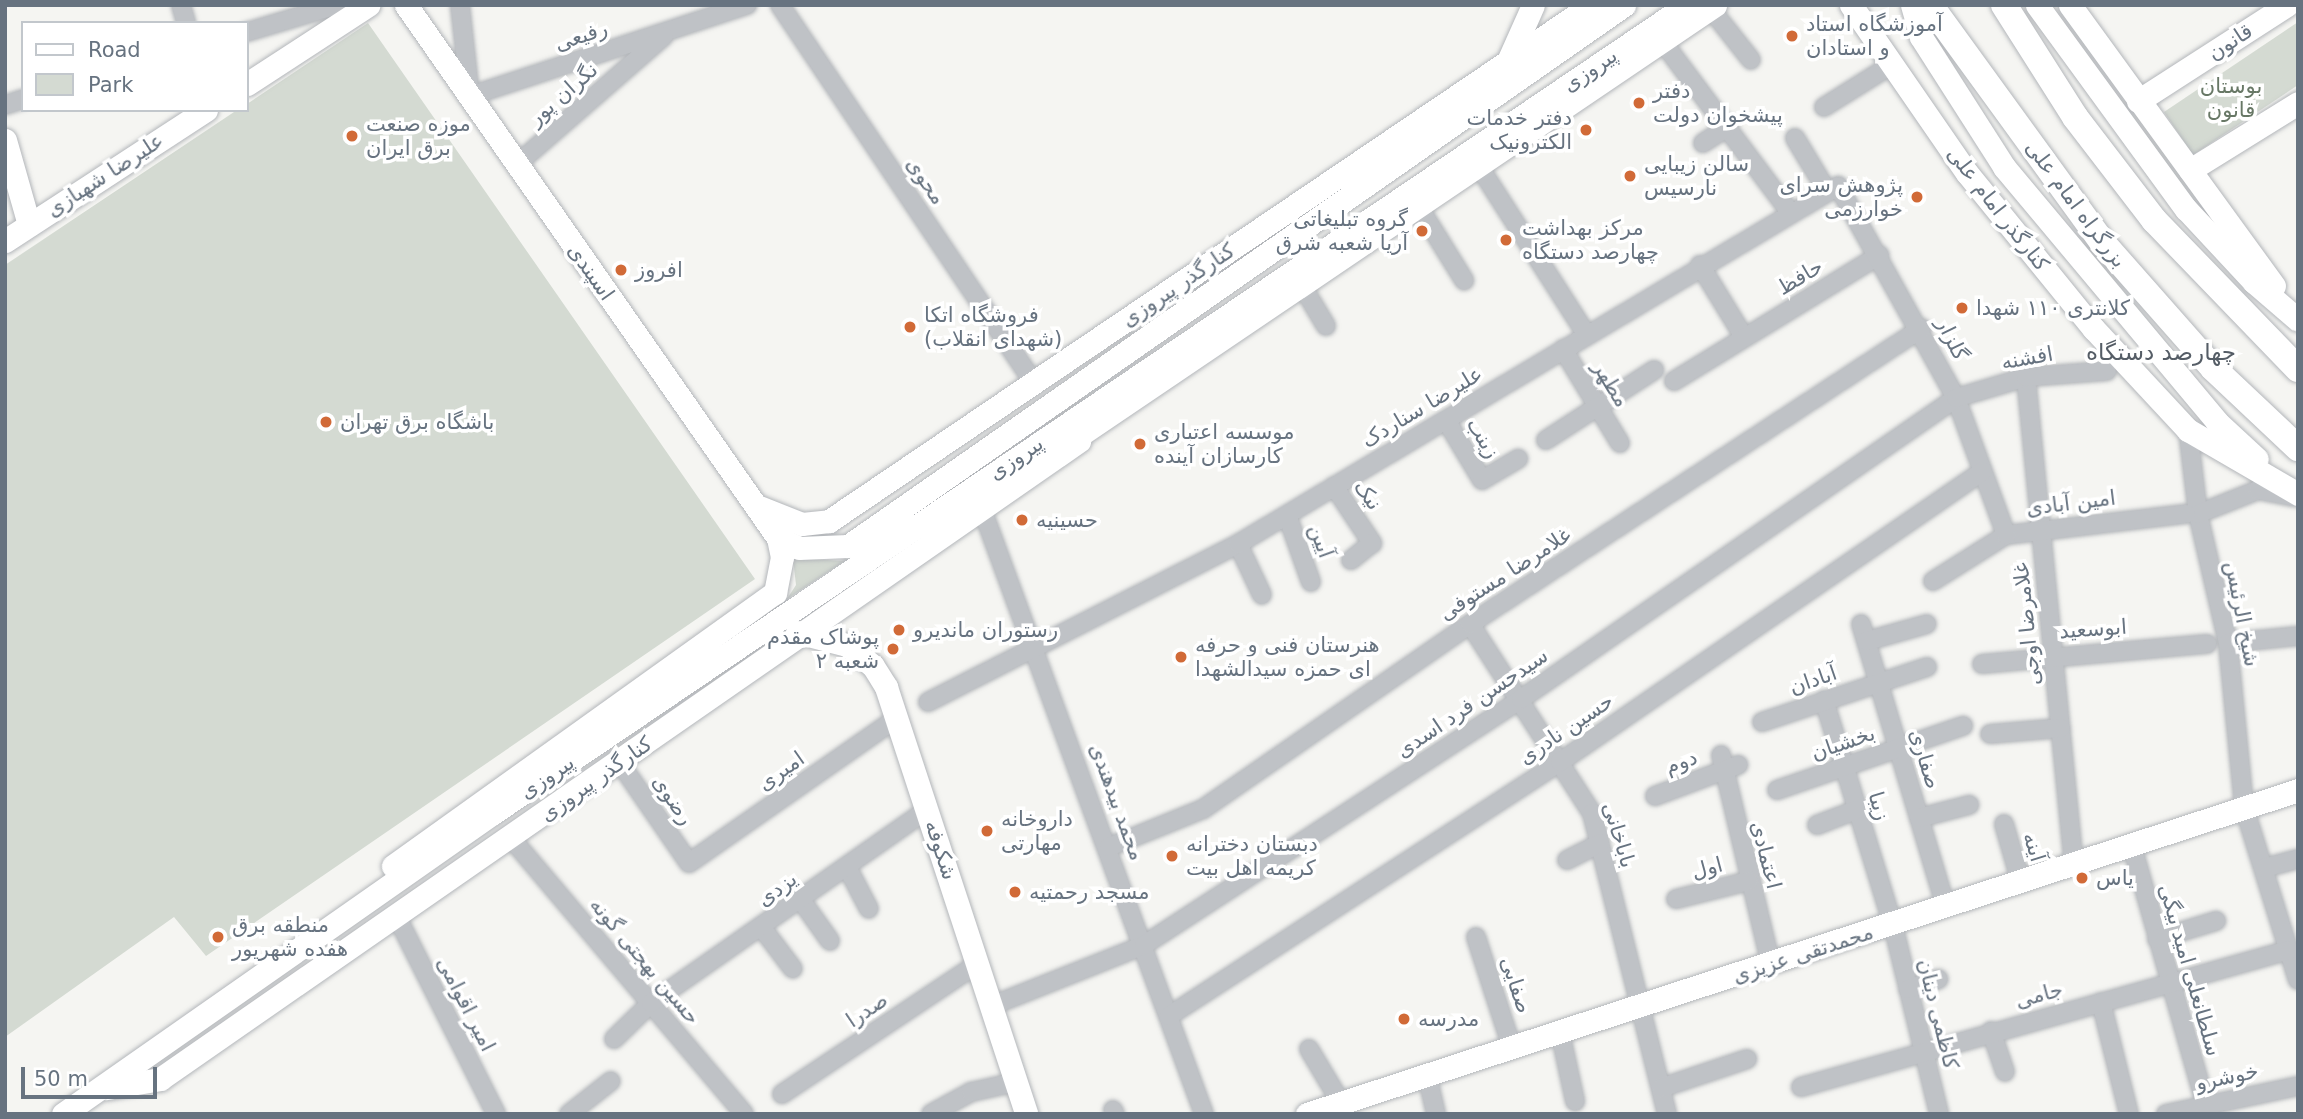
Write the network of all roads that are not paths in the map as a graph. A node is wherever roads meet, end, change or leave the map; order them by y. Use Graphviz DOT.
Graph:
graph roads {
  1 [pos="337,5"];
  2 [pos="368,5"];
  3 [pos="406,5"];
  4 [pos="460,5"];
  5 [pos="747,5"];
  6 [pos="780,5"];
  7 [pos="1533,5"];
  8 [pos="1591,5"];
  9 [pos="1624,5"];
  10 [pos="1687,5"];
  11 [pos="1851,5"];
  12 [pos="1912,5"];
  13 [pos="1930,5"];
  14 [pos="2004,5"];
  15 [pos="2037,5"];
  16 [pos="2070,5"];
  17 [pos="2287,5"];
  18 [pos="1713,6"];
  19 [pos="670,30"];
  20 [pos="248,32"];
  21 [pos="1662,41"];
  22 [pos="1751,60"];
  23 [pos="1506,64"];
  24 [pos="1891,65"];
  25 [pos="248,82"];
  26 [pos="470,96"];
  27 [pos="2138,101"];
  28 [pos="2298,103"];
  29 [pos="1460,106"];
  30 [pos="1824,107"];
  31 [pos="202,112"];
  32 [pos="1729,126"];
  33 [pos="1795,138"];
  34 [pos="5,141"];
  35 [pos="1703,143"];
  36 [pos="516,165"];
  37 [pos="1480,167"];
  38 [pos="2190,170"];
  39 [pos="1827,191"];
  40 [pos="1420,209"];
  41 [pos="1790,212"];
  42 [pos="29,225"];
  43 [pos="5,241"];
  44 [pos="1281,245"];
  45 [pos="1880,256"];
  46 [pos="1700,265"];
  47 [pos="1301,279"];
  48 [pos="1464,280"];
  49 [pos="2298,319"];
  50 [pos="1326,326"];
  51 [pos="1922,328"];
  52 [pos="1587,335"];
  53 [pos="1744,337"];
  54 [pos="1563,349"];
  55 [pos="2298,369"];
  56 [pos="1654,370"];
  57 [pos="2107,371"];
  58 [pos="2026,377"];
  59 [pos="1674,381"];
  60 [pos="1034,383"];
  61 [pos="1956,398"];
  62 [pos="1598,407"];
  63 [pos="1446,419"];
  64 [pos="2188,429"];
  65 [pos="1546,440"];
  66 [pos="1079,441"];
  67 [pos="1620,443"];
  68 [pos="2298,448"];
  69 [pos="1016,457"];
  70 [pos="1518,459"];
  71 [pos="1983,471"];
  72 [pos="1334,486"];
  73 [pos="2295,494"];
  74 [pos="756,506"];
  75 [pos="982,509"];
  76 [pos="2192,514"];
  77 [pos="1287,515"];
  78 [pos="2040,528"];
  79 [pos="2006,535"];
  80 [pos="778,538"];
  81 [pos="1238,544"];
  82 [pos="1351,560"];
  83 [pos="1933,581"];
  84 [pos="1311,582"];
  85 [pos="1262,595"];
  86 [pos="1470,624"];
  87 [pos="1861,624"];
  88 [pos="1927,624"];
  89 [pos="803,632"];
  90 [pos="2298,636"];
  91 [pos="749,640"];
  92 [pos="1867,641"];
  93 [pos="2228,643"];
  94 [pos="2207,644"];
  95 [pos="1034,649"];
  96 [pos="2055,654"];
  97 [pos="1982,664"];
  98 [pos="1927,667"];
  99 [pos="1879,682"];
  100 [pos="1521,699"];
  101 [pos="1824,700"];
  102 [pos="928,702"];
  103 [pos="898,717"];
  104 [pos="1762,722"];
  105 [pos="1964,726"];
  106 [pos="2061,728"];
  107 [pos="1990,734"];
  108 [pos="1897,749"];
  109 [pos="1560,761"];
  110 [pos="620,763"];
  111 [pos="1727,764"];
  112 [pos="1843,767"];
  113 [pos="1777,790"];
  114 [pos="2298,790"];
  115 [pos="1655,796"];
  116 [pos="1969,805"];
  117 [pos="2244,807"];
  118 [pos="928,809"];
  119 [pos="1856,810"];
  120 [pos="1919,818"];
  121 [pos="1817,824"];
  122 [pos="2004,824"];
  123 [pos="511,838"];
  124 [pos="1600,843"];
  125 [pos="2132,846"];
  126 [pos="1109,847"];
  127 [pos="2298,859"];
  128 [pos="1567,860"];
  129 [pos="689,863"];
  130 [pos="2074,866"];
  131 [pos="847,867"];
  132 [pos="2264,869"];
  133 [pos="1749,881"];
  134 [pos="2021,883"];
  135 [pos="801,900"];
  136 [pos="1676,900"];
  137 [pos="1946,907"];
  138 [pos="869,909"];
  139 [pos="347,914"];
  140 [pos="396,915"];
  141 [pos="2216,921"];
  142 [pos="1893,925"];
  143 [pos="762,928"];
  144 [pos="1476,937"];
  145 [pos="2157,939"];
  146 [pos="830,941"];
  147 [pos="1144,945"];
  148 [pos="2293,957"];
  149 [pos="977,964"];
  150 [pos="1771,965"];
  151 [pos="793,969"];
  152 [pos="1938,979"];
  153 [pos="2298,980"];
  154 [pos="2169,983"];
  155 [pos="1908,989"];
  156 [pos="2101,1002"];
  157 [pos="651,1003"];
  158 [pos="991,1006"];
  159 [pos="1640,1006"];
  160 [pos="1169,1016"];
  161 [pos="1991,1031"];
  162 [pos="1560,1032"];
  163 [pos="614,1039"];
  164 [pos="1512,1048"];
  165 [pos="1309,1049"];
  166 [pos="1923,1050"];
  167 [pos="1747,1059"];
  168 [pos="2005,1072"];
  169 [pos="1427,1075"];
  170 [pos="611,1081"];
  171 [pos="1016,1082"];
  172 [pos="2298,1086"];
  173 [pos="1801,1087"];
  174 [pos="1661,1088"];
  175 [pos="100,1089"];
  176 [pos="782,1094"];
  177 [pos="1575,1101"];
  178 [pos="1341,1103"];
  179 [pos="2206,1105"];
  180 [pos="63,1114"];
  181 [pos="496,1114"];
  182 [pos="569,1114"];
  183 [pos="744,1114"];
  184 [pos="931,1114"];
  185 [pos="1026,1114"];
  186 [pos="1204,1114"];
  187 [pos="1307,1114"];
  188 [pos="1436,1114"];
  189 [pos="1667,1114"];
  190 [pos="1939,1114"];
  191 [pos="2129,1114"];
  192 [pos="2166,1114"];
  1 -- 20 [label="street"];
  2 -- 25 [label="main road"];
  3 -- 26 [label="main road, اسپندی"];
  4 -- 26 [label="street"];
  5 -- 19 [label="street, رفیعی"];
  6 -- 60 [label="street, محوی"];
  7 -- 23 [label="main road"];
  8 -- 23 [label="main road, کنارگذر پیروزی"];
  9 -- 29 [label="main road, پیروزی"];
  10 -- 47 [label="main road, پیروزی"];
  11 -- 24 [label="main road, کنارگذر امام علی"];
  12 -- 73 [label="main road"];
  13 -- 68 [label="highway, بزرگراه امام علی"];
  14 -- 55 [label="highway"];
  15 -- 49 [label="main road"];
  16 -- 27 [label="main road"];
  17 -- 27 [label="main road, قانون"];
  18 -- 21 [label="main road"];
  18 -- 22 [label="street"];
  19 -- 26 [label="street, رفیعی"];
  19 -- 36 [label="street, نگران پور"];
  21 -- 32 [label="street"];
  21 -- 37 [label="main road"];
  23 -- 29 [label="main road, کنارگذر پیروزی"];
  24 -- 30 [label="street"];
  24 -- 64 [label="main road, کنارگذر امام علی"];
  26 -- 36 [label="main road, اسپندی"];
  27 -- 38 [label="main road"];
  28 -- 38 [label="main road"];
  29 -- 44 [label="main road, پیروزی"];
  29 -- 60 [label="main road, کنارگذر پیروزی"];
  31 -- 42 [label="main road, علیرضا شهبازی"];
  32 -- 35 [label="street"];
  32 -- 41 [label="street"];
  33 -- 39 [label="street"];
  34 -- 42 [label="main road"];
  36 -- 74 [label="main road, اسپندی"];
  37 -- 40 [label="main road"];
  37 -- 52 [label="street"];
  38 -- 49 [label="main road"];
  39 -- 41 [label="street, علیرضا سناردک"];
  39 -- 45 [label="street, گلزار"];
  40 -- 47 [label="main road"];
  40 -- 48 [label="street"];
  41 -- 46 [label="street, علیرضا سناردک"];
  42 -- 43 [label="main road, علیرضا شهبازی"];
  44 -- 47 [label="main road"];
  44 -- 80 [label="main road, پیروزی"];
  45 -- 51 [label="street, گلزار"];
  45 -- 53 [label="street, حافظ"];
  46 -- 52 [label="street, علیرضا سناردک"];
  46 -- 53 [label="street"];
  47 -- 50 [label="street"];
  47 -- 66 [label="main road, کنارگذر پیروزی"];
  47 -- 69 [label="main road, پیروزی"];
  51 -- 61 [label="street, گلزار"];
  51 -- 86 [label="street, غلامرضا مستوفی"];
  52 -- 54 [label="street, علیرضا سناردک"];
  53 -- 59 [label="street, حافظ"];
  54 -- 62 [label="street, مطهر"];
  54 -- 63 [label="street, علیرضا سناردک"];
  56 -- 62 [label="street"];
  57 -- 58 [label="street, افشنه"];
  58 -- 61 [label="street, افشنه"];
  58 -- 78 [label="street, غلامرضا اوجی"];
  60 -- 74 [label="main road, کنارگذر پیروزی"];
  61 -- 71 [label="street, گلزار"];
  61 -- 100 [label="street, سیدحسن فرد اسدی"];
  62 -- 65 [label="street"];
  62 -- 67 [label="street, مطهر"];
  63 -- 70 [label="street, زینب"];
  63 -- 72 [label="street, علیرضا سناردک"];
  64 -- 73 [label="main road, کنارگذر امام علی"];
  64 -- 76 [label="street, شیخ الرئیس"];
  66 -- 69 [label="main road"];
  66 -- 75 [label="main road, کنارگذر پیروزی"];
  69 -- 75 [label="main road"];
  69 -- 91 [label="main road, پیروزی"];
  71 -- 79 [label="street, گلزار"];
  71 -- 109 [label="street, حسین نادری"];
  72 -- 77 [label="street, علیرضا سناردک"];
  72 -- 82 [label="street, نیک"];
  73 -- 76 [label="street, امین آبادی"];
  74 -- 80 [label="main road, اسپندی"];
  75 -- 89 [label="main road, کنارگذر پیروزی"];
  75 -- 95 [label="street, محمد بیدهندی"];
  76 -- 78 [label="street, امین آبادی"];
  76 -- 93 [label="street, شیخ الرئیس"];
  77 -- 81 [label="street, علیرضا سناردک"];
  77 -- 84 [label="street, آیین"];
  78 -- 79 [label="street, امین آبادی"];
  78 -- 96 [label="street, غلامرضا اوجی"];
  79 -- 83 [label="street, امین آبادی"];
  80 -- 139 [label="main road, پیروزی"];
  81 -- 85 [label="street"];
  81 -- 95 [label="street, علیرضا سناردک"];
  86 -- 100 [label="street, باباخانی"];
  86 -- 126 [label="street, غلامرضا مستوفی"];
  87 -- 92 [label="street, صفاری"];
  88 -- 92 [label="street"];
  89 -- 91 [label="main road"];
  89 -- 103 [label="main road, شکوفه"];
  89 -- 110 [label="main road, کنارگذر پیروزی"];
  90 -- 93 [label="street"];
  91 -- 139 [label="main road, پیروزی"];
  92 -- 99 [label="street, صفاری"];
  93 -- 117 [label="street, شیخ الرئیس"];
  94 -- 96 [label="street, ابوسعید"];
  95 -- 102 [label="street, علیرضا سناردک"];
  95 -- 126 [label="street, محمد بیدهندی"];
  96 -- 97 [label="street, ابوسعید"];
  96 -- 106 [label="street, غلامرضا اوجی"];
  98 -- 99 [label="street"];
  99 -- 101 [label="street, آبادان"];
  99 -- 108 [label="street, صفاری"];
  100 -- 109 [label="street, باباخانی"];
  100 -- 147 [label="street, سیدحسن فرد اسدی"];
  101 -- 104 [label="street, آبادان"];
  101 -- 112 [label="street, زیبا"];
  103 -- 118 [label="main road, شکوفه"];
  103 -- 129 [label="street, امیری"];
  105 -- 108 [label="street, بخشیان"];
  106 -- 107 [label="street"];
  106 -- 130 [label="street, غلامرضا اوجی"];
  108 -- 112 [label="street, بخشیان"];
  108 -- 120 [label="street, صفاری"];
  109 -- 124 [label="street, باباخانی"];
  109 -- 160 [label="street, حسین نادری"];
  110 -- 123 [label="main road, کنارگذر پیروزی"];
  110 -- 129 [label="street, رضوی"];
  111 -- 115 [label="street, دوم"];
  111 -- 133 [label="street, اعتمادی"];
  112 -- 113 [label="street, بخشیان"];
  112 -- 119 [label="street, زیبا"];
  114 -- 117 [label="main road, محمدتقی عزیزی"];
  116 -- 120 [label="street"];
  117 -- 125 [label="main road, محمدتقی عزیزی"];
  117 -- 132 [label="street, شیخ الرئیس"];
  118 -- 131 [label="street, یزدی"];
  118 -- 149 [label="main road, شکوفه"];
  119 -- 121 [label="street"];
  119 -- 142 [label="street, زیبا"];
  120 -- 137 [label="street, صفاری"];
  122 -- 134 [label="street, آینه"];
  123 -- 140 [label="main road, کنارگذر پیروزی"];
  123 -- 157 [label="street, حسین بهجتی گونه"];
  124 -- 128 [label="street"];
  124 -- 159 [label="street, باباخانی"];
  125 -- 130 [label="main road, محمدتقی عزیزی"];
  125 -- 145 [label="street, سلطانعلی امید بیگی"];
  126 -- 147 [label="street, محمد بیدهندی"];
  127 -- 132 [label="street"];
  130 -- 134 [label="main road, محمدتقی عزیزی"];
  131 -- 135 [label="street, یزدی"];
  131 -- 138 [label="street"];
  132 -- 148 [label="street, شیخ الرئیس"];
  133 -- 136 [label="street, اول"];
  133 -- 150 [label="street, اعتمادی"];
  134 -- 137 [label="main road, محمدتقی عزیزی"];
  135 -- 143 [label="street, یزدی"];
  135 -- 146 [label="street"];
  137 -- 142 [label="main road, محمدتقی عزیزی"];
  139 -- 175 [label="main road, پیروزی"];
  140 -- 175 [label="main road, کنارگذر پیروزی"];
  140 -- 181 [label="street, امیر اقوامی"];
  141 -- 145 [label="street"];
  142 -- 150 [label="main road, محمدتقی عزیزی"];
  142 -- 155 [label="street, کاظمی دینان"];
  143 -- 151 [label="street"];
  143 -- 157 [label="street, یزدی"];
  144 -- 164 [label="street, صفایی"];
  145 -- 154 [label="street, سلطانعلی امید بیگی"];
  147 -- 158 [label="street, سیدحسن فرد اسدی"];
  147 -- 160 [label="street, محمد بیدهندی"];
  148 -- 153 [label="street, شیخ الرئیس"];
  148 -- 154 [label="street, جامی"];
  149 -- 158 [label="main road, شکوفه"];
  149 -- 176 [label="street, صدرا"];
  150 -- 159 [label="main road, محمدتقی عزیزی"];
  152 -- 155 [label="street"];
  154 -- 156 [label="street, جامی"];
  154 -- 179 [label="street, سلطانعلی امید بیگی"];
  155 -- 166 [label="street, کاظمی دینان"];
  156 -- 161 [label="street, جامی"];
  156 -- 191 [label="street"];
  157 -- 163 [label="street, یزدی"];
  157 -- 183 [label="street, حسین بهجتی گونه"];
  158 -- 171 [label="main road, شکوفه"];
  159 -- 162 [label="main road, محمدتقی عزیزی"];
  159 -- 174 [label="street, باباخانی"];
  160 -- 186 [label="street, محمد بیدهندی"];
  161 -- 166 [label="street, جامی"];
  161 -- 168 [label="street"];
  162 -- 164 [label="main road, محمدتقی عزیزی"];
  162 -- 177 [label="street"];
  164 -- 169 [label="main road, محمدتقی عزیزی"];
  165 -- 178 [label="street"];
  166 -- 173 [label="street, جامی"];
  166 -- 190 [label="street, کاظمی دینان"];
  167 -- 174 [label="street"];
  169 -- 178 [label="main road, محمدتقی عزیزی"];
  169 -- 188 [label="street"];
  170 -- 182 [label="street"];
  171 -- 184 [label="street"];
  171 -- 185 [label="main road, شکوفه"];
  172 -- 179 [label="street, خوشرو"];
  174 -- 189 [label="street, باباخانی"];
  175 -- 180 [label="main road, پیروزی"];
  178 -- 187 [label="main road, محمدتقی عزیزی"];
  179 -- 192 [label="street, خوشرو"];
}
